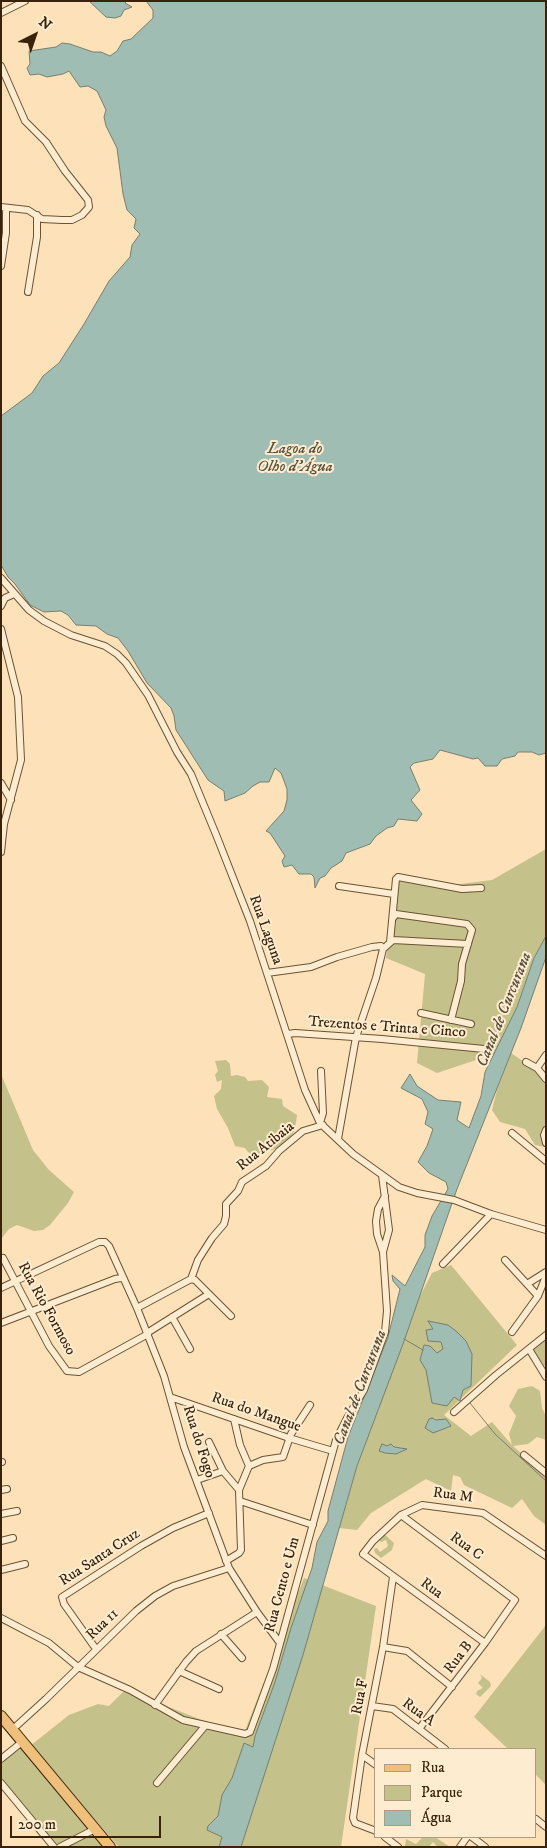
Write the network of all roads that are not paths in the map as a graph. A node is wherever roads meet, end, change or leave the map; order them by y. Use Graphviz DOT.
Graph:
graph roads {
  1 [pos="24,1"];
  2 [pos="1,13"];
  3 [pos="1,66"];
  4 [pos="4,208"];
  5 [pos="37,215"];
  6 [pos="1,266"];
  7 [pos="28,292"];
  8 [pos="1,578"];
  9 [pos="14,594"];
  10 [pos="1,606"];
  11 [pos="1,629"];
  12 [pos="1,783"];
  13 [pos="11,800"];
  14 [pos="1,852"];
  15 [pos="339,886"];
  16 [pos="481,888"];
  17 [pos="394,894"];
  18 [pos="393,918"];
  19 [pos="390,942"];
  20 [pos="468,944"];
  21 [pos="383,949"];
  22 [pos="267,973"];
  23 [pos="421,1013"];
  24 [pos="451,1020"];
  25 [pos="471,1024"];
  26 [pos="288,1034"];
  27 [pos="356,1037"];
  28 [pos="484,1049"];
  29 [pos="546,1055"];
  30 [pos="526,1062"];
  31 [pos="537,1068"];
  32 [pos="321,1071"];
  33 [pos="546,1079"];
  34 [pos="321,1124"];
  35 [pos="546,1130"];
  36 [pos="512,1133"];
  37 [pos="338,1139"];
  38 [pos="546,1143"];
  39 [pos="546,1161"];
  40 [pos="382,1175"];
  41 [pos="385,1195"];
  42 [pos="491,1214"];
  43 [pos="546,1230"];
  44 [pos="383,1252"];
  45 [pos="3,1258"];
  46 [pos="505,1260"];
  47 [pos="443,1264"];
  48 [pos="546,1274"];
  49 [pos="191,1279"];
  50 [pos="124,1280"];
  51 [pos="16,1281"];
  52 [pos="527,1284"];
  53 [pos="1,1288"];
  54 [pos="209,1294"];
  55 [pos="538,1296"];
  56 [pos="137,1308"];
  57 [pos="31,1312"];
  58 [pos="231,1316"];
  59 [pos="172,1317"];
  60 [pos="1,1323"];
  61 [pos="512,1332"];
  62 [pos="148,1333"];
  63 [pos="546,1335"];
  64 [pos="190,1349"];
  65 [pos="529,1349"];
  66 [pos="546,1376"];
  67 [pos="170,1397"];
  68 [pos="310,1406"];
  69 [pos="454,1412"];
  70 [pos="234,1419"];
  71 [pos="289,1438"];
  72 [pos="209,1442"];
  73 [pos="333,1451"];
  74 [pos="524,1455"];
  75 [pos="249,1466"];
  76 [pos="223,1471"];
  77 [pos="546,1473"];
  78 [pos="197,1480"];
  79 [pos="239,1490"];
  80 [pos="240,1501"];
  81 [pos="17,1511"];
  82 [pos="209,1513"];
  83 [pos="1,1514"];
  84 [pos="401,1515"];
  85 [pos="313,1524"];
  86 [pos="13,1538"];
  87 [pos="1,1541"];
  88 [pos="363,1554"];
  89 [pos="546,1556"];
  90 [pos="26,1564"];
  91 [pos="227,1564"];
  92 [pos="1,1570"];
  93 [pos="393,1577"];
  94 [pos="515,1600"];
  95 [pos="256,1612"];
  96 [pos="1,1618"];
  97 [pos="221,1634"];
  98 [pos="280,1643"];
  99 [pos="485,1643"];
  100 [pos="383,1647"];
  101 [pos="96,1649"];
  102 [pos="242,1658"];
  103 [pos="78,1667"];
  104 [pos="179,1671"];
  105 [pos="452,1687"];
  106 [pos="219,1689"];
  107 [pos="155,1705"];
  108 [pos="372,1706"];
  109 [pos="1,1716"];
  110 [pos="206,1726"];
  111 [pos="13,1729"];
  112 [pos="419,1729"];
  113 [pos="22,1742"];
  114 [pos="444,1748"];
  115 [pos="362,1755"];
  116 [pos="1,1758"];
  117 [pos="374,1764"];
  118 [pos="1,1783"];
  119 [pos="157,1783"];
  120 [pos="95,1829"];
  121 [pos="374,1830"];
  122 [pos="386,1838"];
  123 [pos="473,1838"];
  124 [pos="54,1847"];
  125 [pos="60,1847"];
  126 [pos="110,1847"];
  127 [pos="398,1847"];
  128 [pos="485,1847"];
  1 -- 2 [label="street"];
  3 -- 5 [label="street"];
  4 -- 5 [label="street"];
  4 -- 6 [label="street"];
  5 -- 7 [label="street"];
  8 -- 9 [label="street, Rua Laguna"];
  9 -- 10 [label="street"];
  9 -- 22 [label="street, Rua Laguna"];
  11 -- 13 [label="street"];
  12 -- 13 [label="street"];
  13 -- 14 [label="street"];
  15 -- 17 [label="street"];
  16 -- 17 [label="street"];
  17 -- 18 [label="street"];
  18 -- 19 [label="street"];
  18 -- 20 [label="street"];
  19 -- 20 [label="street"];
  19 -- 21 [label="street"];
  20 -- 24 [label="street"];
  21 -- 22 [label="street"];
  21 -- 27 [label="street"];
  22 -- 26 [label="street, Rua Laguna"];
  23 -- 24 [label="street"];
  24 -- 25 [label="street"];
  26 -- 27 [label="street, Trezentos e Trinta e Cinco"];
  26 -- 34 [label="street, Rua Laguna"];
  27 -- 28 [label="street, Trezentos e Trinta e Cinco"];
  27 -- 37 [label="street"];
  29 -- 31 [label="street"];
  30 -- 31 [label="street"];
  31 -- 33 [label="street"];
  32 -- 34 [label="street"];
  34 -- 37 [label="street, Rua Laguna"];
  34 -- 49 [label="street, Rua Atibaia"];
  35 -- 38 [label="street"];
  36 -- 39 [label="street"];
  37 -- 40 [label="street, Rua Laguna"];
  40 -- 41 [label="street"];
  40 -- 42 [label="street, Rua Laguna"];
  41 -- 44 [label="street"];
  41 -- 44 [label="street"];
  42 -- 43 [label="street, Rua Laguna"];
  42 -- 47 [label="street"];
  44 -- 73 [label="street, Rua Cento e Um"];
  45 -- 51 [label="street, Rua Rio Formoso"];
  46 -- 52 [label="street"];
  48 -- 52 [label="street"];
  48 -- 55 [label="street"];
  49 -- 54 [label="street"];
  49 -- 56 [label="street"];
  50 -- 51 [label="street, Rua do Fogo"];
  50 -- 56 [label="street, Rua do Fogo"];
  50 -- 57 [label="street"];
  51 -- 53 [label="street"];
  51 -- 57 [label="street, Rua Rio Formoso"];
  52 -- 55 [label="street"];
  54 -- 58 [label="street"];
  54 -- 59 [label="street, Rua Rio Formoso"];
  55 -- 61 [label="street"];
  56 -- 62 [label="street, Rua do Fogo"];
  57 -- 60 [label="street"];
  57 -- 62 [label="street, Rua Rio Formoso"];
  59 -- 62 [label="street, Rua Rio Formoso"];
  59 -- 64 [label="street"];
  62 -- 67 [label="street, Rua do Fogo"];
  63 -- 65 [label="street"];
  65 -- 66 [label="street"];
  65 -- 69 [label="street"];
  67 -- 70 [label="street, Rua do Mangue"];
  67 -- 78 [label="street, Rua do Fogo"];
  68 -- 71 [label="street"];
  70 -- 71 [label="street, Rua do Mangue"];
  70 -- 75 [label="street"];
  71 -- 73 [label="street, Rua do Mangue"];
  71 -- 75 [label="street"];
  72 -- 76 [label="street"];
  73 -- 85 [label="street, Rua Cento e Um"];
  74 -- 77 [label="street"];
  75 -- 79 [label="street"];
  76 -- 78 [label="street"];
  76 -- 79 [label="street"];
  78 -- 82 [label="street, Rua do Fogo"];
  79 -- 80 [label="street"];
  80 -- 85 [label="street"];
  80 -- 91 [label="street"];
  81 -- 83 [label="street"];
  82 -- 91 [label="street, Rua do Fogo"];
  82 -- 101 [label="street, Rua Santa Cruz"];
  84 -- 88 [label="street, Rua M"];
  84 -- 89 [label="street, Rua M"];
  84 -- 94 [label="street, Rua C"];
  85 -- 98 [label="street, Rua Cento e Um"];
  86 -- 87 [label="street"];
  88 -- 93 [label="street, Rua"];
  90 -- 92 [label="street"];
  91 -- 95 [label="street, Rua do Fogo"];
  91 -- 101 [label="street, Rua 11"];
  93 -- 99 [label="street, Rua"];
  93 -- 100 [label="street, Rua F"];
  94 -- 99 [label="street, Rua B"];
  95 -- 97 [label="street"];
  95 -- 98 [label="street, Rua do Fogo"];
  96 -- 103 [label="street"];
  97 -- 102 [label="street"];
  97 -- 104 [label="street"];
  98 -- 110 [label="street, Rua Cento e Um"];
  99 -- 105 [label="street, Rua B"];
  100 -- 105 [label="street"];
  100 -- 108 [label="street, Rua F"];
  101 -- 103 [label="street, Rua 11"];
  103 -- 107 [label="street"];
  103 -- 111 [label="street, Rua 11"];
  104 -- 106 [label="street"];
  104 -- 107 [label="street"];
  105 -- 112 [label="street, Rua B"];
  107 -- 110 [label="street"];
  108 -- 112 [label="street, Rua A"];
  108 -- 115 [label="street, Rua F"];
  109 -- 111 [label="main road"];
  110 -- 119 [label="street"];
  111 -- 113 [label="main road"];
  112 -- 114 [label="street, Rua A"];
  113 -- 116 [label="street"];
  113 -- 120 [label="main road"];
  115 -- 117 [label="street"];
  115 -- 121 [label="street, Rua F"];
  118 -- 124 [label="street"];
  120 -- 125 [label="street"];
  120 -- 126 [label="main road"];
  122 -- 127 [label="street"];
  123 -- 128 [label="street"];
}
